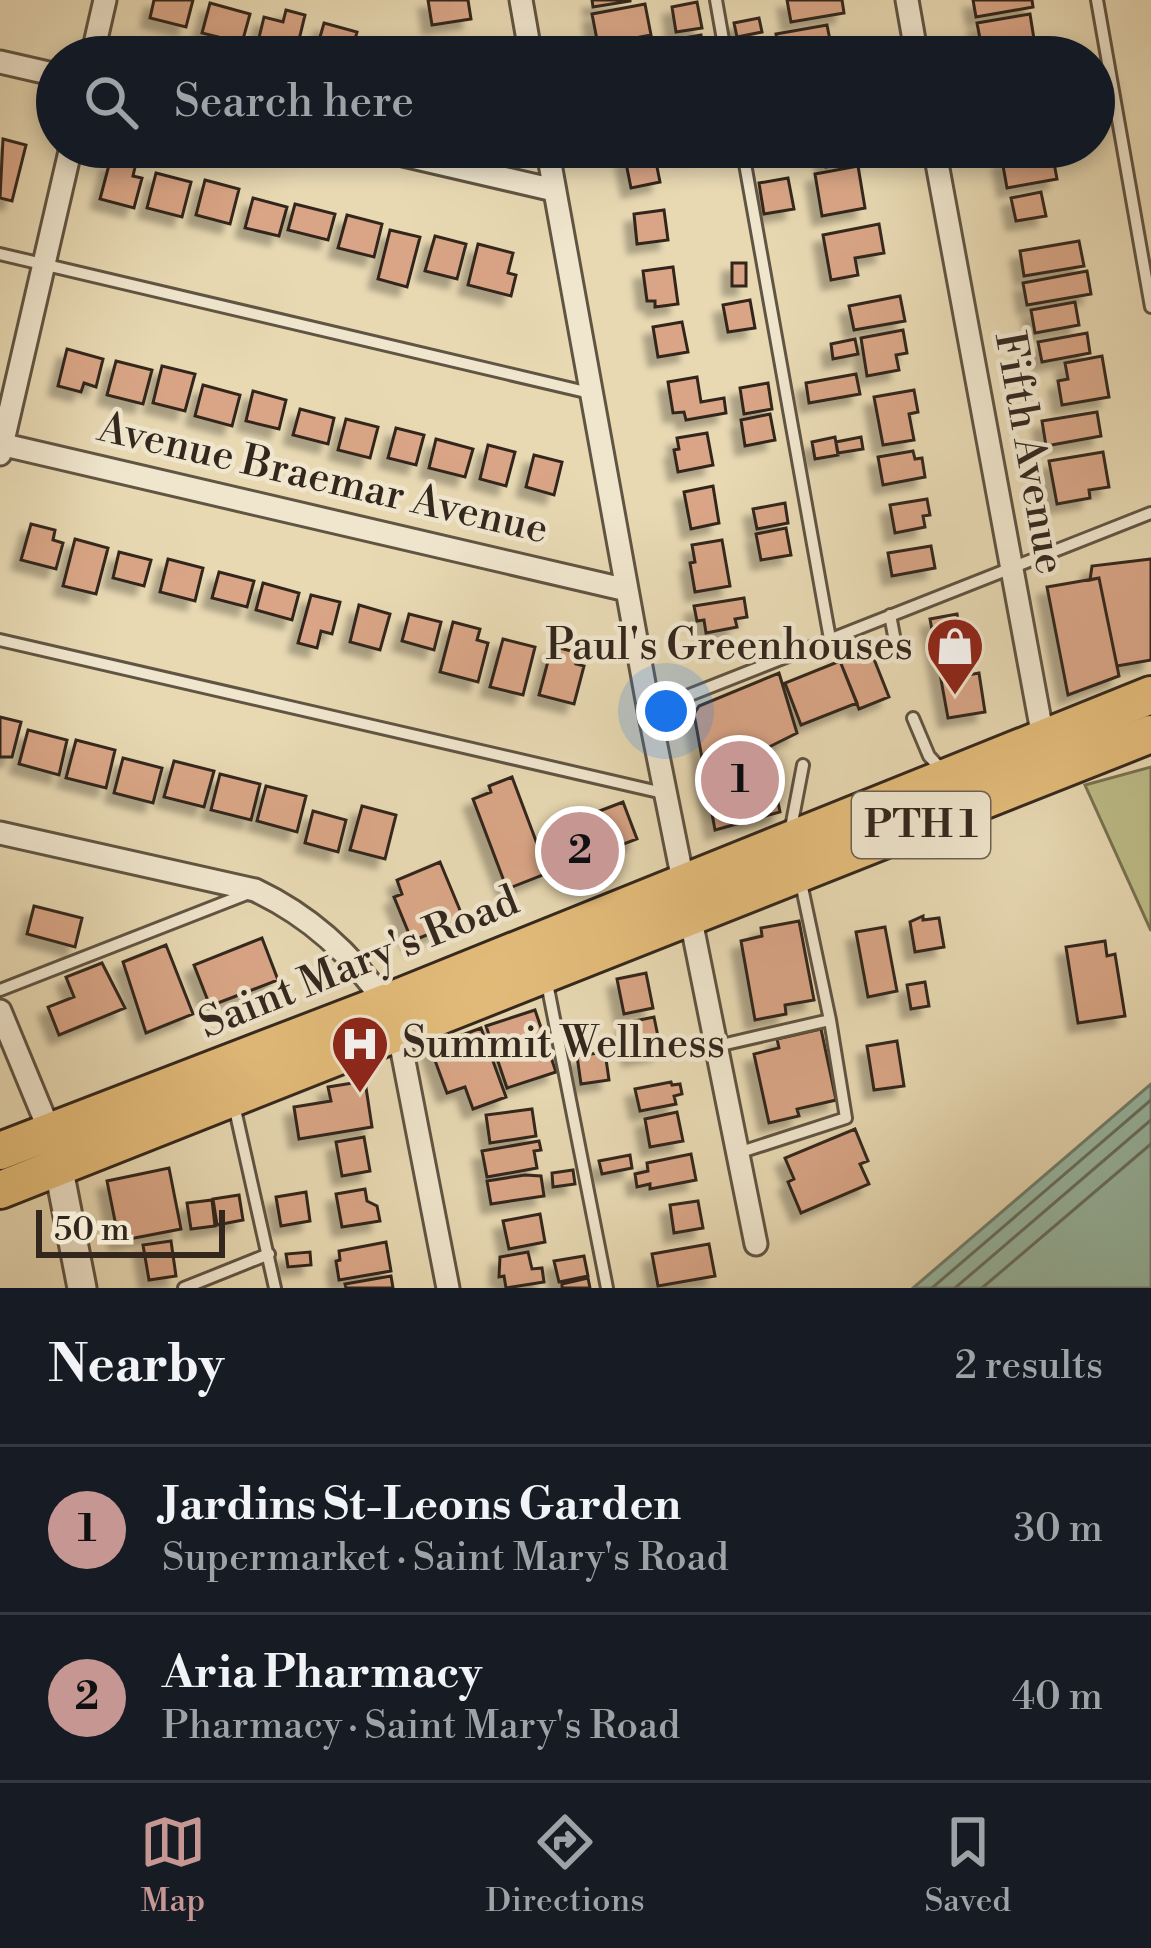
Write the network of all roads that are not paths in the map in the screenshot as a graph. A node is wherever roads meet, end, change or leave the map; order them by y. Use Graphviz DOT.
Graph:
graph roads {
  1 [pos="105,0"];
  2 [pos="521,0"];
  3 [pos="716,0"];
  4 [pos="907,0"];
  5 [pos="1097,0"];
  6 [pos="97,36"];
  7 [pos="527,36"];
  8 [pos="722,36"];
  9 [pos="913,36"];
  10 [pos="1103,36"];
  11 [pos="0,62"];
  12 [pos="36,70"];
  13 [pos="1115,102"];
  14 [pos="65,168"];
  15 [pos="459,168"];
  16 [pos="550,168"];
  17 [pos="746,168"];
  18 [pos="938,168"];
  19 [pos="554,190"];
  20 [pos="0,254"];
  21 [pos="44,264"];
  22 [pos="1151,307"];
  23 [pos="590,393"];
  24 [pos="1,448"];
  25 [pos="1151,513"];
  26 [pos="1010,567"];
  27 [pos="628,590"];
  28 [pos="890,615"];
  29 [pos="830,639"];
  30 [pos="0,640"];
  31 [pos="895,641"];
  32 [pos="1151,695"];
  33 [pos="649,711"];
  34 [pos="913,718"];
  35 [pos="1151,734"];
  36 [pos="1046,755"];
  37 [pos="803,765"];
  38 [pos="948,777"];
  39 [pos="666,794"];
  40 [pos="0,833"];
  41 [pos="794,857"];
  42 [pos="683,881"];
  43 [pos="255,890"];
  44 [pos="692,917"];
  45 [pos="545,975"];
  46 [pos="0,990"];
  47 [pos="0,1011"];
  48 [pos="392,1016"];
  49 [pos="830,1020"];
  50 [pos="717,1046"];
  51 [pos="231,1096"];
  52 [pos="50,1132"];
  53 [pos="0,1151"];
  54 [pos="738,1154"];
  55 [pos="59,1170"];
  56 [pos="0,1190"];
  57 [pos="756,1244"];
  58 [pos="269,1254"];
  59 [pos="82,1288"];
  60 [pos="184,1288"];
  61 [pos="275,1288"];
  62 [pos="448,1288"];
  63 [pos="607,1288"];
  1 -- 6 [label="street"];
  2 -- 7 [label="street"];
  3 -- 8 [label="lane"];
  4 -- 9 [label="street"];
  5 -- 10 [label="lane"];
  11 -- 12 [label="street"];
  13 -- 22 [label="lane"];
  14 -- 21 [label="street"];
  15 -- 19 [label="street"];
  16 -- 19 [label="street"];
  17 -- 29 [label="lane"];
  18 -- 26 [label="street, Fifth Avenue"];
  19 -- 23 [label="street"];
  20 -- 21 [label="lane"];
  21 -- 23 [label="lane"];
  21 -- 24 [label="street"];
  23 -- 27 [label="street"];
  24 -- 27 [label="street, Avenue Braemar Avenue"];
  25 -- 26 [label="lane"];
  26 -- 28 [label="lane"];
  26 -- 36 [label="street, Fifth Avenue"];
  27 -- 33 [label="street"];
  28 -- 29 [label="lane"];
  28 -- 31 [label="lane"];
  29 -- 33 [label="lane"];
  30 -- 39 [label="lane"];
  32 -- 36 [label="highway, Saint Mary's Road / PTH 1"];
  33 -- 39 [label="street"];
  34 -- 38 [label="lane"];
  35 -- 36 [label="highway, Saint Mary's Road / PTH 1"];
  36 -- 38 [label="highway, Saint Mary's Road / PTH 1"];
  36 -- 41 [label="highway, Saint Mary's Road / PTH 1"];
  37 -- 41 [label="lane"];
  38 -- 41 [label="highway, Saint Mary's Road / PTH 1"];
  39 -- 42 [label="street"];
  40 -- 43 [label="street"];
  41 -- 42 [label="highway, Saint Mary's Road / PTH 1"];
  41 -- 44 [label="highway, Saint Mary's Road / PTH 1"];
  41 -- 49 [label="lane"];
  42 -- 44 [label="street"];
  42 -- 48 [label="highway, Saint Mary's Road / PTH 1"];
  43 -- 46 [label="lane"];
  43 -- 48 [label="street"];
  44 -- 45 [label="highway, Saint Mary's Road / PTH 1"];
  44 -- 50 [label="street"];
  45 -- 48 [label="highway, Saint Mary's Road / PTH 1"];
  45 -- 63 [label="lane"];
  47 -- 52 [label="street"];
  48 -- 51 [label="highway, Saint Mary's Road / PTH 1"];
  48 -- 52 [label="highway, Saint Mary's Road / PTH 1"];
  48 -- 62 [label="street"];
  49 -- 50 [label="lane"];
  49 -- 54 [label="lane"];
  50 -- 54 [label="street"];
  51 -- 55 [label="highway, Saint Mary's Road / PTH 1"];
  51 -- 58 [label="lane"];
  52 -- 53 [label="highway, Saint Mary's Road / PTH 1"];
  52 -- 55 [label="highway"];
  54 -- 57 [label="street"];
  55 -- 56 [label="highway, Saint Mary's Road / PTH 1"];
  55 -- 59 [label="street"];
  58 -- 60 [label="lane"];
  58 -- 61 [label="lane"];
}
